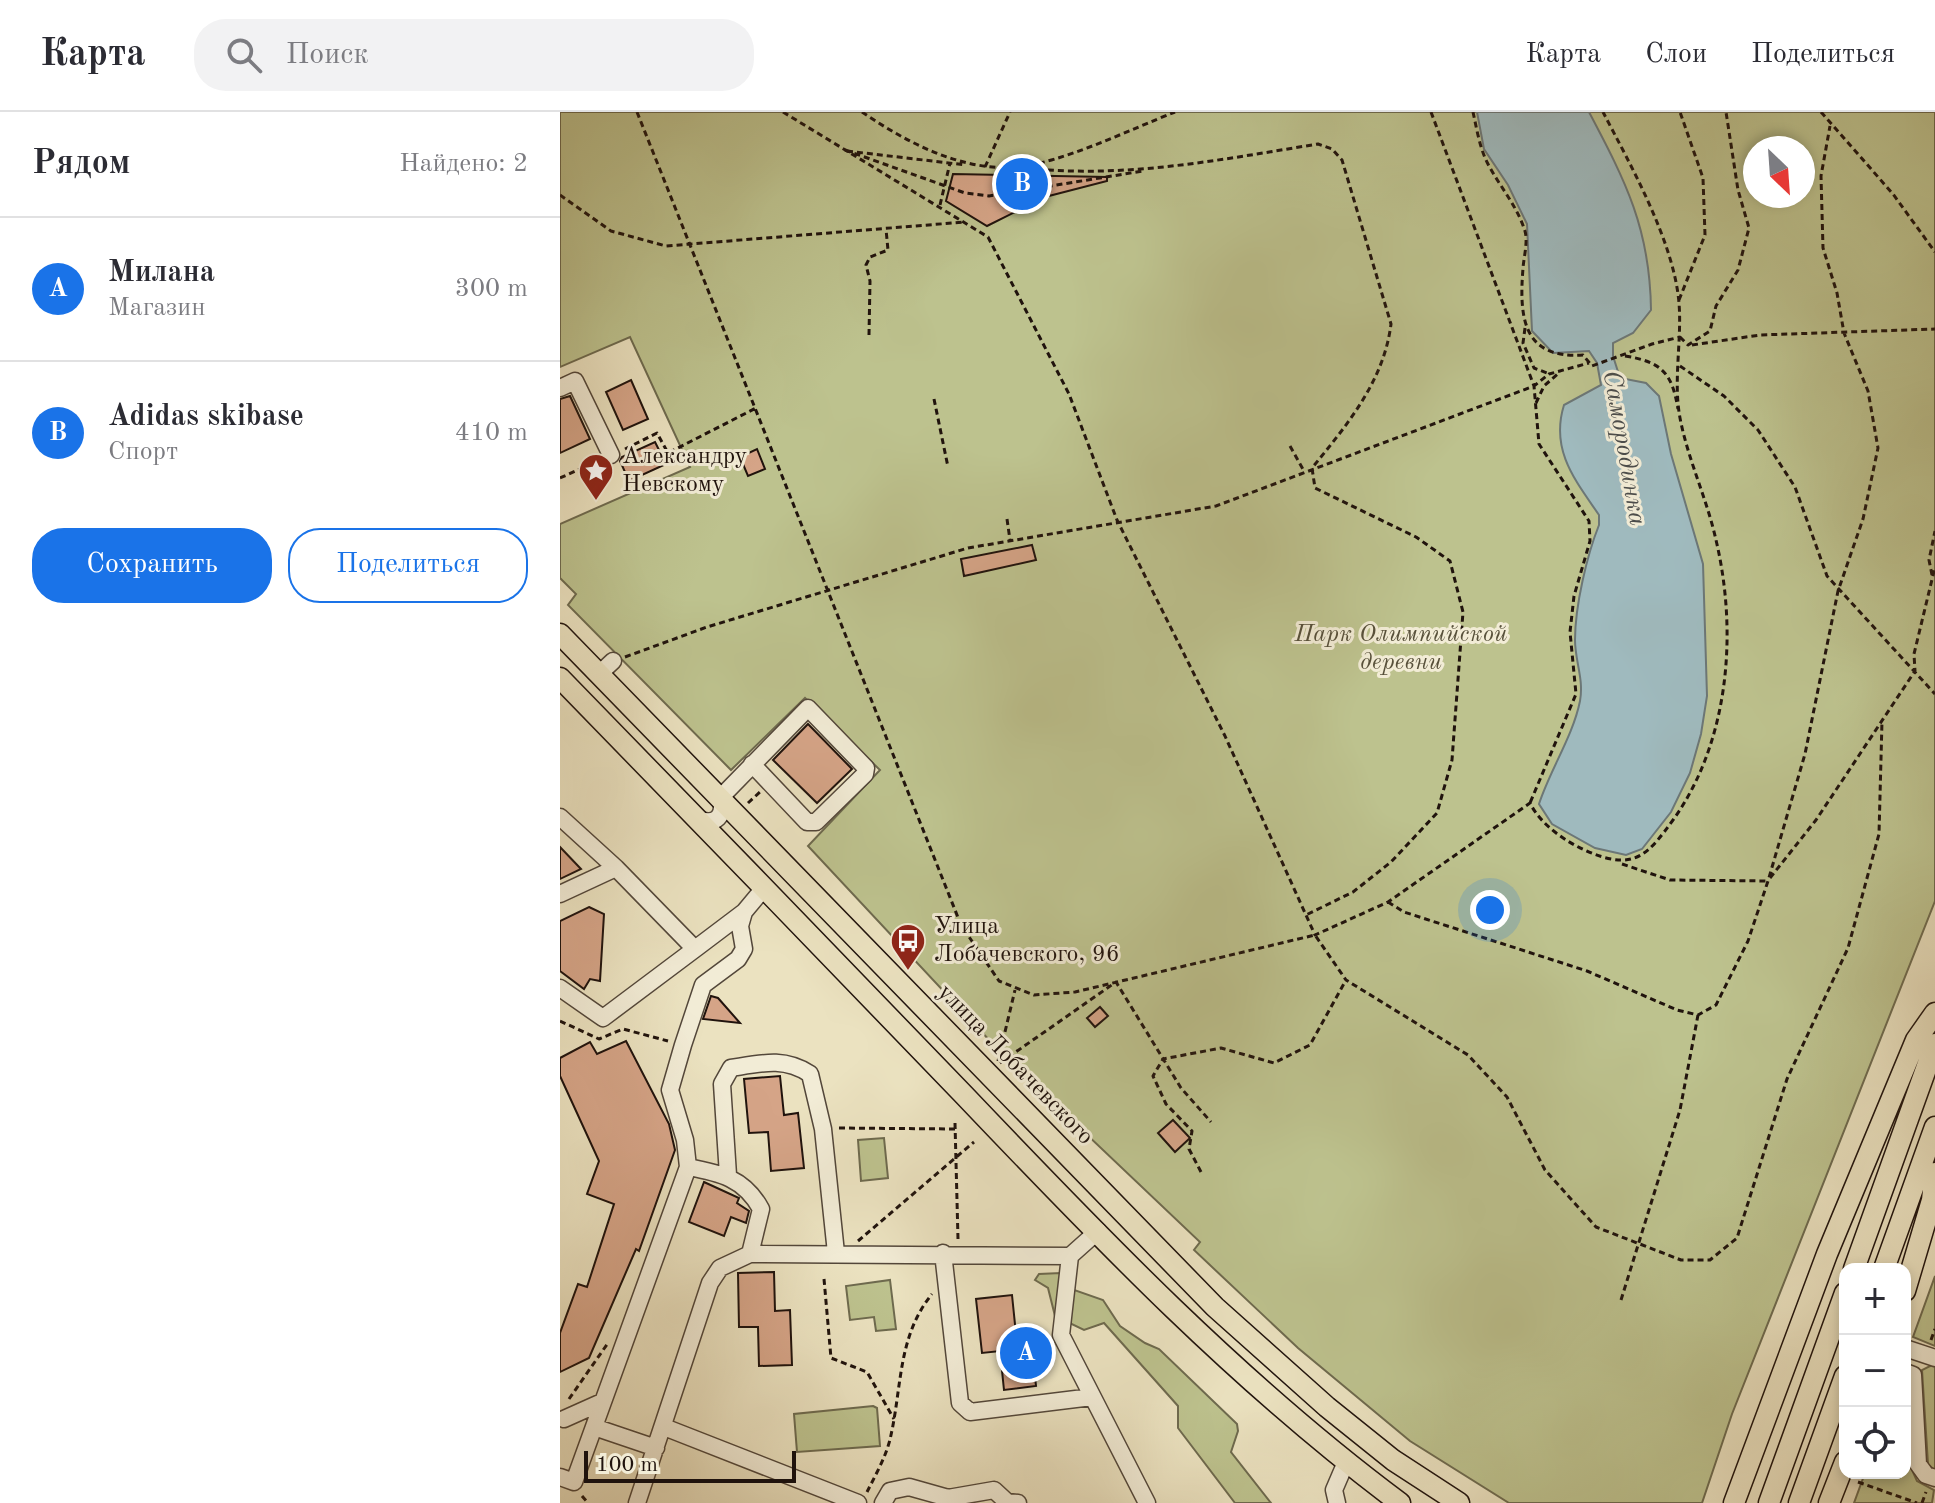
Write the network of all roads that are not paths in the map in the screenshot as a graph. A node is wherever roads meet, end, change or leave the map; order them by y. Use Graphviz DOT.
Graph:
graph roads {
  1 [pos="560,388"];
  2 [pos="611,455"];
  3 [pos="560,634"];
  4 [pos="560,678"];
  5 [pos="752,764"];
  6 [pos="721,797"];
  7 [pos="560,817"];
  8 [pos="697,819"];
  9 [pos="616,868"];
  10 [pos="764,888"];
  11 [pos="560,894"];
  12 [pos="744,912"];
  13 [pos="695,949"];
  14 [pos="560,988"];
  15 [pos="1935,1013"];
  16 [pos="1935,1044"];
  17 [pos="1935,1127"];
  18 [pos="688,1167"];
  19 [pos="1935,1173"];
  20 [pos="728,1175"];
  21 [pos="1098,1231"];
  22 [pos="840,1253"];
  23 [pos="950,1253"];
  24 [pos="750,1254"];
  25 [pos="1070,1256"];
  26 [pos="1856,1263"];
  27 [pos="1886,1263"];
  28 [pos="1911,1271"];
  29 [pos="1839,1310"];
  30 [pos="1911,1350"];
  31 [pos="1935,1358"];
  32 [pos="1911,1374"];
  33 [pos="1839,1393"];
  34 [pos="1092,1397"];
  35 [pos="602,1402"];
  36 [pos="564,1419"];
  37 [pos="594,1427"];
  38 [pos="664,1427"];
  39 [pos="656,1448"];
  40 [pos="1346,1462"];
  41 [pos="560,1477"];
  42 [pos="1839,1477"];
  43 [pos="1935,1478"];
  44 [pos="1142,1502"];
  45 [pos="637,1503"];
  46 [pos="859,1503"];
  47 [pos="883,1503"];
  48 [pos="1018,1503"];
  49 [pos="1337,1503"];
  50 [pos="1400,1503"];
  51 [pos="1459,1503"];
  52 [pos="1734,1503"];
  53 [pos="1769,1503"];
  54 [pos="1799,1503"];
  55 [pos="1829,1503"];
  1 -- 2 [label="street"];
  3 -- 6 [label="main road, улица Лобачевского"];
  4 -- 8 [label="main road"];
  5 -- 5 [label="street"];
  5 -- 6 [label="street"];
  6 -- 8 [label="street"];
  6 -- 51 [label="main road, улица Лобачевского"];
  7 -- 9 [label="street"];
  8 -- 10 [label="main road"];
  9 -- 11 [label="street"];
  9 -- 13 [label="street"];
  10 -- 12 [label="street"];
  10 -- 21 [label="main road"];
  12 -- 13 [label="street"];
  12 -- 18 [label="street"];
  13 -- 14 [label="street"];
  15 -- 52 [label="main road"];
  16 -- 26 [label="main road"];
  17 -- 27 [label="main road"];
  18 -- 20 [label="street"];
  18 -- 35 [label="street"];
  19 -- 28 [label="main road"];
  20 -- 22 [label="street"];
  20 -- 24 [label="street"];
  21 -- 25 [label="street"];
  21 -- 40 [label="main road"];
  22 -- 23 [label="street"];
  22 -- 24 [label="street"];
  23 -- 25 [label="street"];
  23 -- 34 [label="street"];
  24 -- 38 [label="street"];
  25 -- 34 [label="street"];
  29 -- 53 [label="main road"];
  30 -- 31 [label="street"];
  32 -- 43 [label="street"];
  33 -- 54 [label="main road"];
  34 -- 44 [label="street"];
  35 -- 36 [label="street"];
  35 -- 37 [label="street"];
  37 -- 39 [label="street"];
  37 -- 41 [label="street"];
  38 -- 39 [label="street"];
  38 -- 46 [label="street"];
  39 -- 45 [label="street"];
  40 -- 49 [label="street"];
  40 -- 50 [label="main road"];
  42 -- 55 [label="main road"];
  47 -- 48 [label="street"];
}
